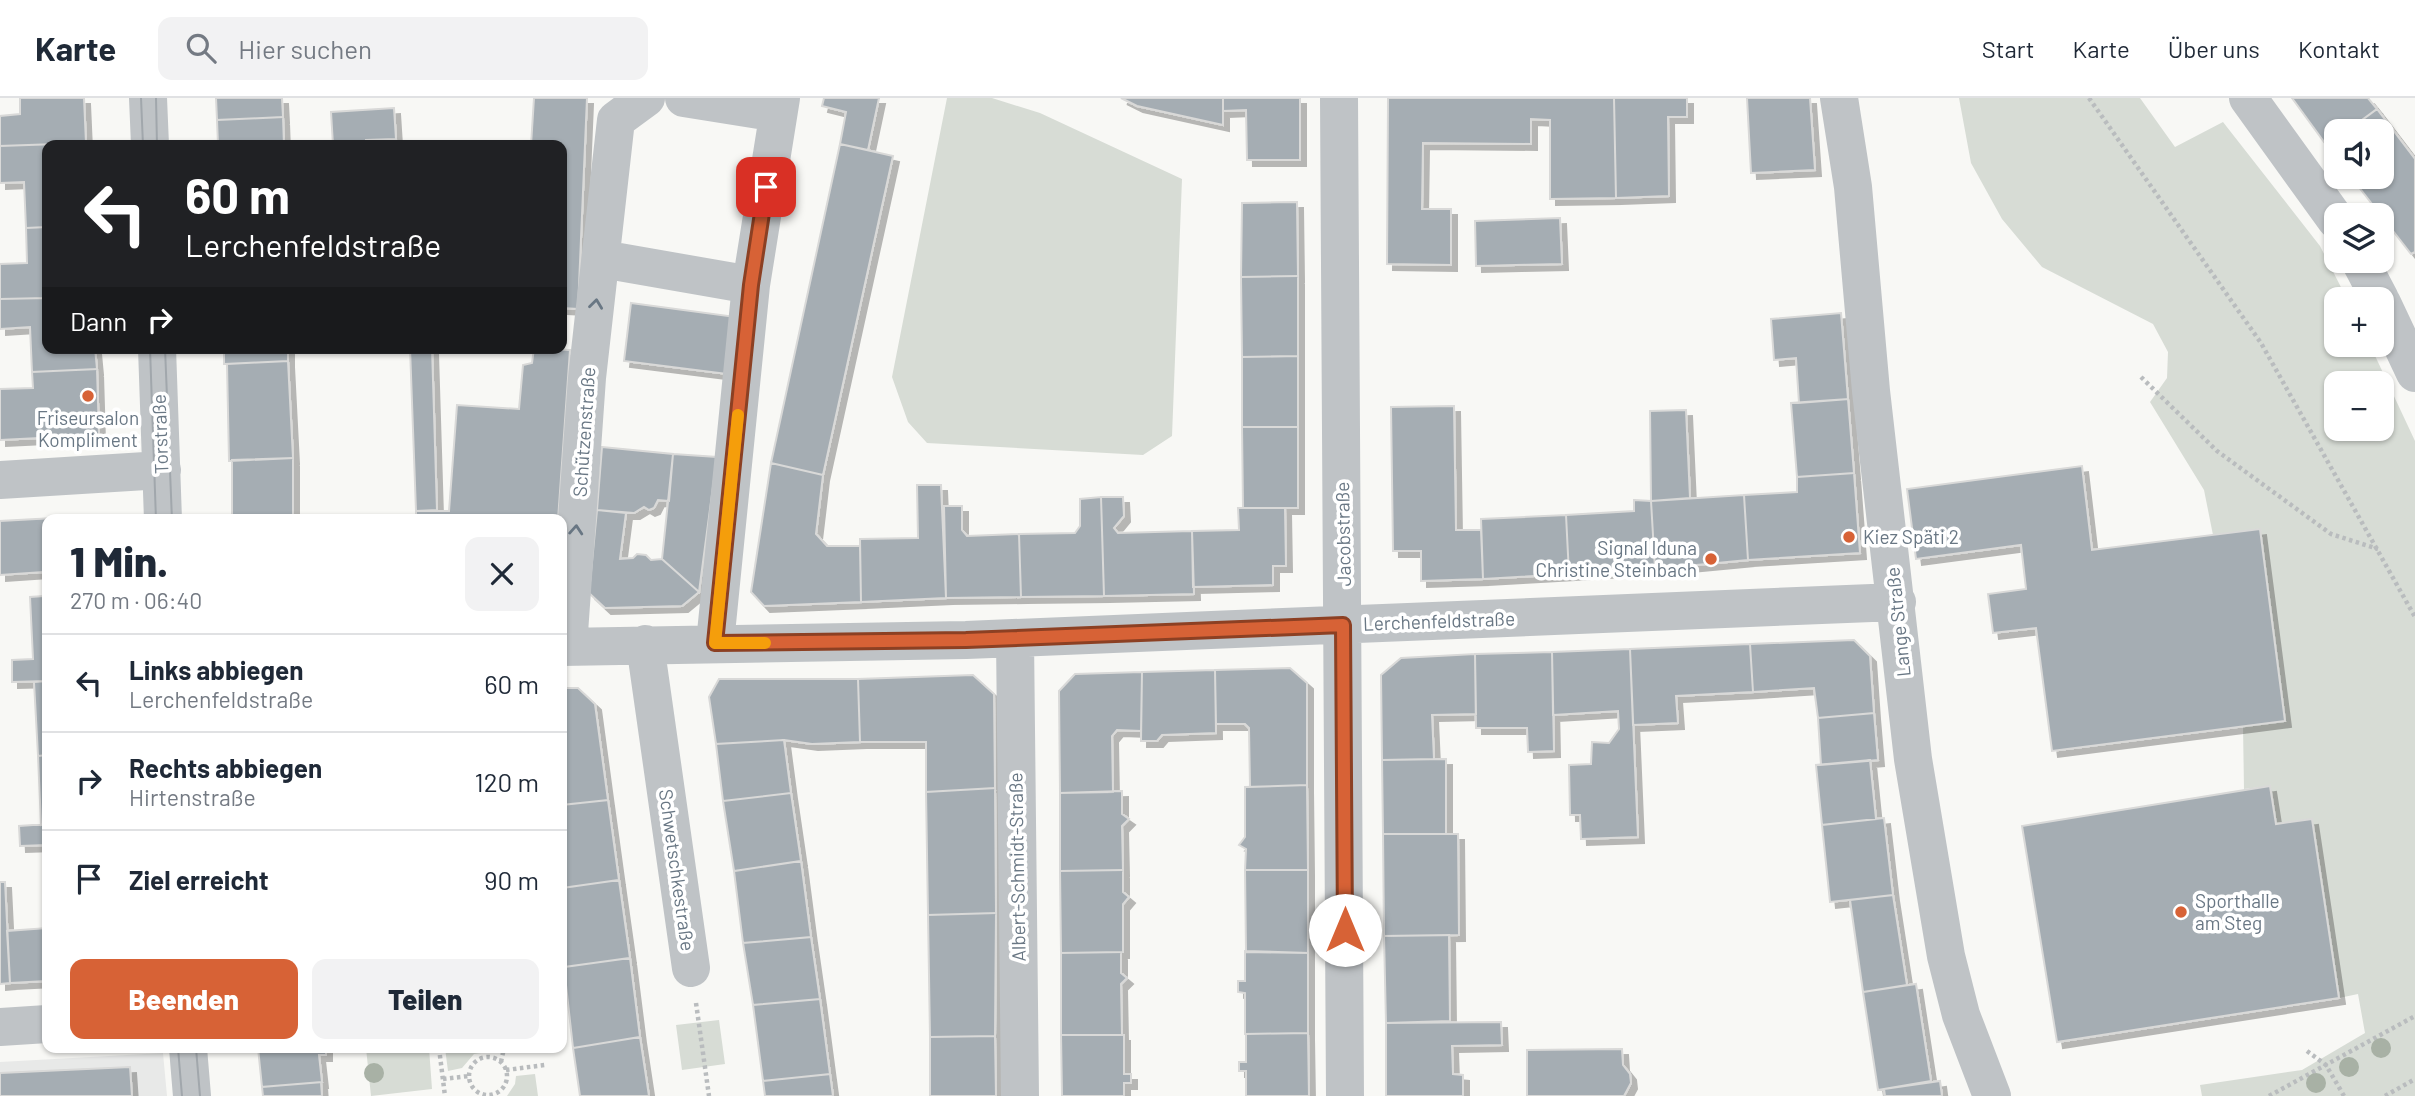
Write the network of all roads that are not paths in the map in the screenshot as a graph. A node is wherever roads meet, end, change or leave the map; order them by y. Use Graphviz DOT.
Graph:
graph roads {
  1 [pos="148,98"];
  2 [pos="646,98"];
  3 [pos="684,98"];
  4 [pos="1339,98"];
  5 [pos="1839,98"];
  6 [pos="2259,102"];
  7 [pos="779,105"];
  8 [pos="150,140"];
  9 [pos="2325,203"];
  10 [pos="602,259"];
  11 [pos="751,285"];
  12 [pos="2394,315"];
  13 [pos="157,354"];
  14 [pos="2415,373"];
  15 [pos="162,470"];
  16 [pos="0,480"];
  17 [pos="163,514"];
  18 [pos="1897,602"];
  19 [pos="567,623"];
  20 [pos="1343,625"];
  21 [pos="1015,638"];
  22 [pos="715,643"];
  23 [pos="645,644"];
  24 [pos="567,647"];
  25 [pos="691,968"];
  26 [pos="42,1024"];
  27 [pos="0,1027"];
  28 [pos="188,1053"];
  29 [pos="192,1096"];
  30 [pos="1020,1096"];
  31 [pos="1345,1096"];
  32 [pos="1992,1096"];
  1 -- 8 [label="street"];
  2 -- 10 [label="street, Schützenstraße"];
  3 -- 7 [label="street"];
  4 -- 20 [label="street, Jacobstraße"];
  5 -- 18 [label="street, Lange Straße"];
  6 -- 9 [label="street"];
  7 -- 11 [label="street"];
  10 -- 11 [label="street"];
  19 -- 10 [label="street, Schützenstraße, one-way"];
  11 -- 22 [label="street"];
  12 -- 14 [label="street"];
  13 -- 15 [label="street, Torstraße"];
  15 -- 16 [label="street"];
  15 -- 17 [label="street, Torstraße"];
  18 -- 20 [label="street, Lerchenfeldstraße"];
  18 -- 32 [label="street, Lange Straße"];
  20 -- 21 [label="street, Lerchenfeldstraße"];
  20 -- 31 [label="street, Jacobstraße"];
  21 -- 22 [label="street, Lerchenfeldstraße"];
  21 -- 30 [label="street, Albert-Schmidt-Straße"];
  22 -- 23 [label="street, Lerchenfeldstraße"];
  23 -- 24 [label="street, Lerchenfeldstraße"];
  23 -- 25 [label="street, Schwetschkestraße"];
  26 -- 27 [label="street"];
  28 -- 29 [label="street"];
}
